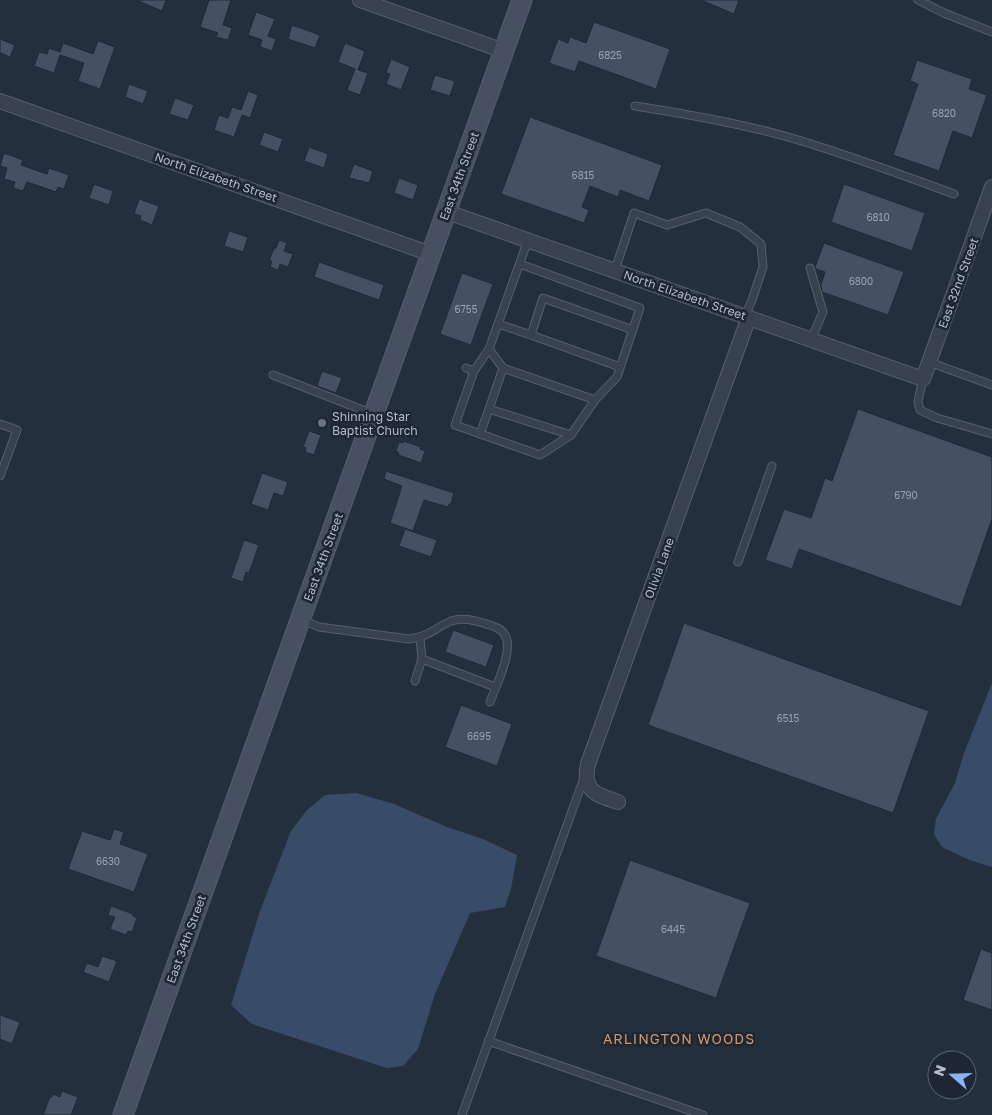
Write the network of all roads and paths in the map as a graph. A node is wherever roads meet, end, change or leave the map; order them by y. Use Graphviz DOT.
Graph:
graph roads {
  1 [pos="360,0"];
  2 [pos="522,0"];
  3 [pos="918,0"];
  4 [pos="992,32"];
  5 [pos="504,51"];
  6 [pos="0,101"];
  7 [pos="635,106"];
  8 [pos="992,187"];
  9 [pos="954,194"];
  10 [pos="447,212"];
  11 [pos="528,240"];
  12 [pos="431,254"];
  13 [pos="520,264"];
  14 [pos="810,268"];
  15 [pos="614,270"];
  16 [pos="747,317"];
  17 [pos="498,324"];
  18 [pos="633,330"];
  19 [pos="531,335"];
  20 [pos="811,340"];
  21 [pos="489,349"];
  22 [pos="929,362"];
  23 [pos="620,367"];
  24 [pos="466,368"];
  25 [pos="503,368"];
  26 [pos="474,371"];
  27 [pos="273,375"];
  28 [pos="923,379"];
  29 [pos="992,385"];
  30 [pos="595,400"];
  31 [pos="489,410"];
  32 [pos="374,414"];
  33 [pos="0,424"];
  34 [pos="480,434"];
  35 [pos="992,434"];
  36 [pos="571,435"];
  37 [pos="772,466"];
  38 [pos="0,476"];
  39 [pos="738,562"];
  40 [pos="300,619"];
  41 [pos="420,638"];
  42 [pos="422,659"];
  43 [pos="415,681"];
  44 [pos="495,687"];
  45 [pos="490,702"];
  46 [pos="586,772"];
  47 [pos="618,802"];
  48 [pos="488,1041"];
  49 [pos="124,1115"];
  50 [pos="462,1115"];
  51 [pos="703,1115"];
  1 -- 5 [label="street"];
  2 -- 5 [label="main road, East 34th Street"];
  3 -- 4 [label="lane"];
  5 -- 10 [label="main road, East 34th Street"];
  6 -- 12 [label="street, North Elizabeth Street"];
  7 -- 9 [label="lane"];
  8 -- 22 [label="street, East 32nd Street"];
  10 -- 11 [label="street, North Elizabeth Street"];
  10 -- 12 [label="main road, East 34th Street"];
  11 -- 13 [label="lane"];
  11 -- 15 [label="street, North Elizabeth Street"];
  12 -- 32 [label="main road, East 34th Street"];
  13 -- 17 [label="lane"];
  13 -- 18 [label="lane"];
  14 -- 20 [label="lane"];
  15 -- 16 [label="street, North Elizabeth Street"];
  15 -- 16 [label="lane"];
  16 -- 20 [label="street, North Elizabeth Street"];
  16 -- 46 [label="street, Olivia Lane"];
  17 -- 19 [label="lane"];
  17 -- 21 [label="lane"];
  18 -- 19 [label="lane"];
  18 -- 23 [label="lane"];
  19 -- 23 [label="lane"];
  20 -- 28 [label="street, North Elizabeth Street"];
  21 -- 25 [label="lane"];
  21 -- 26 [label="lane"];
  22 -- 28 [label="street, East 32nd Street"];
  22 -- 29 [label="lane"];
  23 -- 30 [label="lane"];
  24 -- 26 [label="lane"];
  25 -- 30 [label="lane"];
  25 -- 31 [label="lane"];
  26 -- 34 [label="lane"];
  27 -- 32 [label="lane"];
  28 -- 35 [label="lane"];
  30 -- 36 [label="lane"];
  31 -- 34 [label="lane"];
  31 -- 36 [label="lane"];
  32 -- 40 [label="main road, East 34th Street"];
  33 -- 38 [label="lane"];
  34 -- 36 [label="lane"];
  37 -- 39 [label="lane"];
  40 -- 41 [label="lane"];
  40 -- 49 [label="main road, East 34th Street"];
  41 -- 42 [label="lane"];
  41 -- 44 [label="lane"];
  42 -- 43 [label="lane"];
  42 -- 44 [label="lane"];
  44 -- 45 [label="lane"];
  46 -- 47 [label="street"];
  46 -- 48 [label="lane"];
  48 -- 50 [label="lane"];
  48 -- 51 [label="lane"];
}
